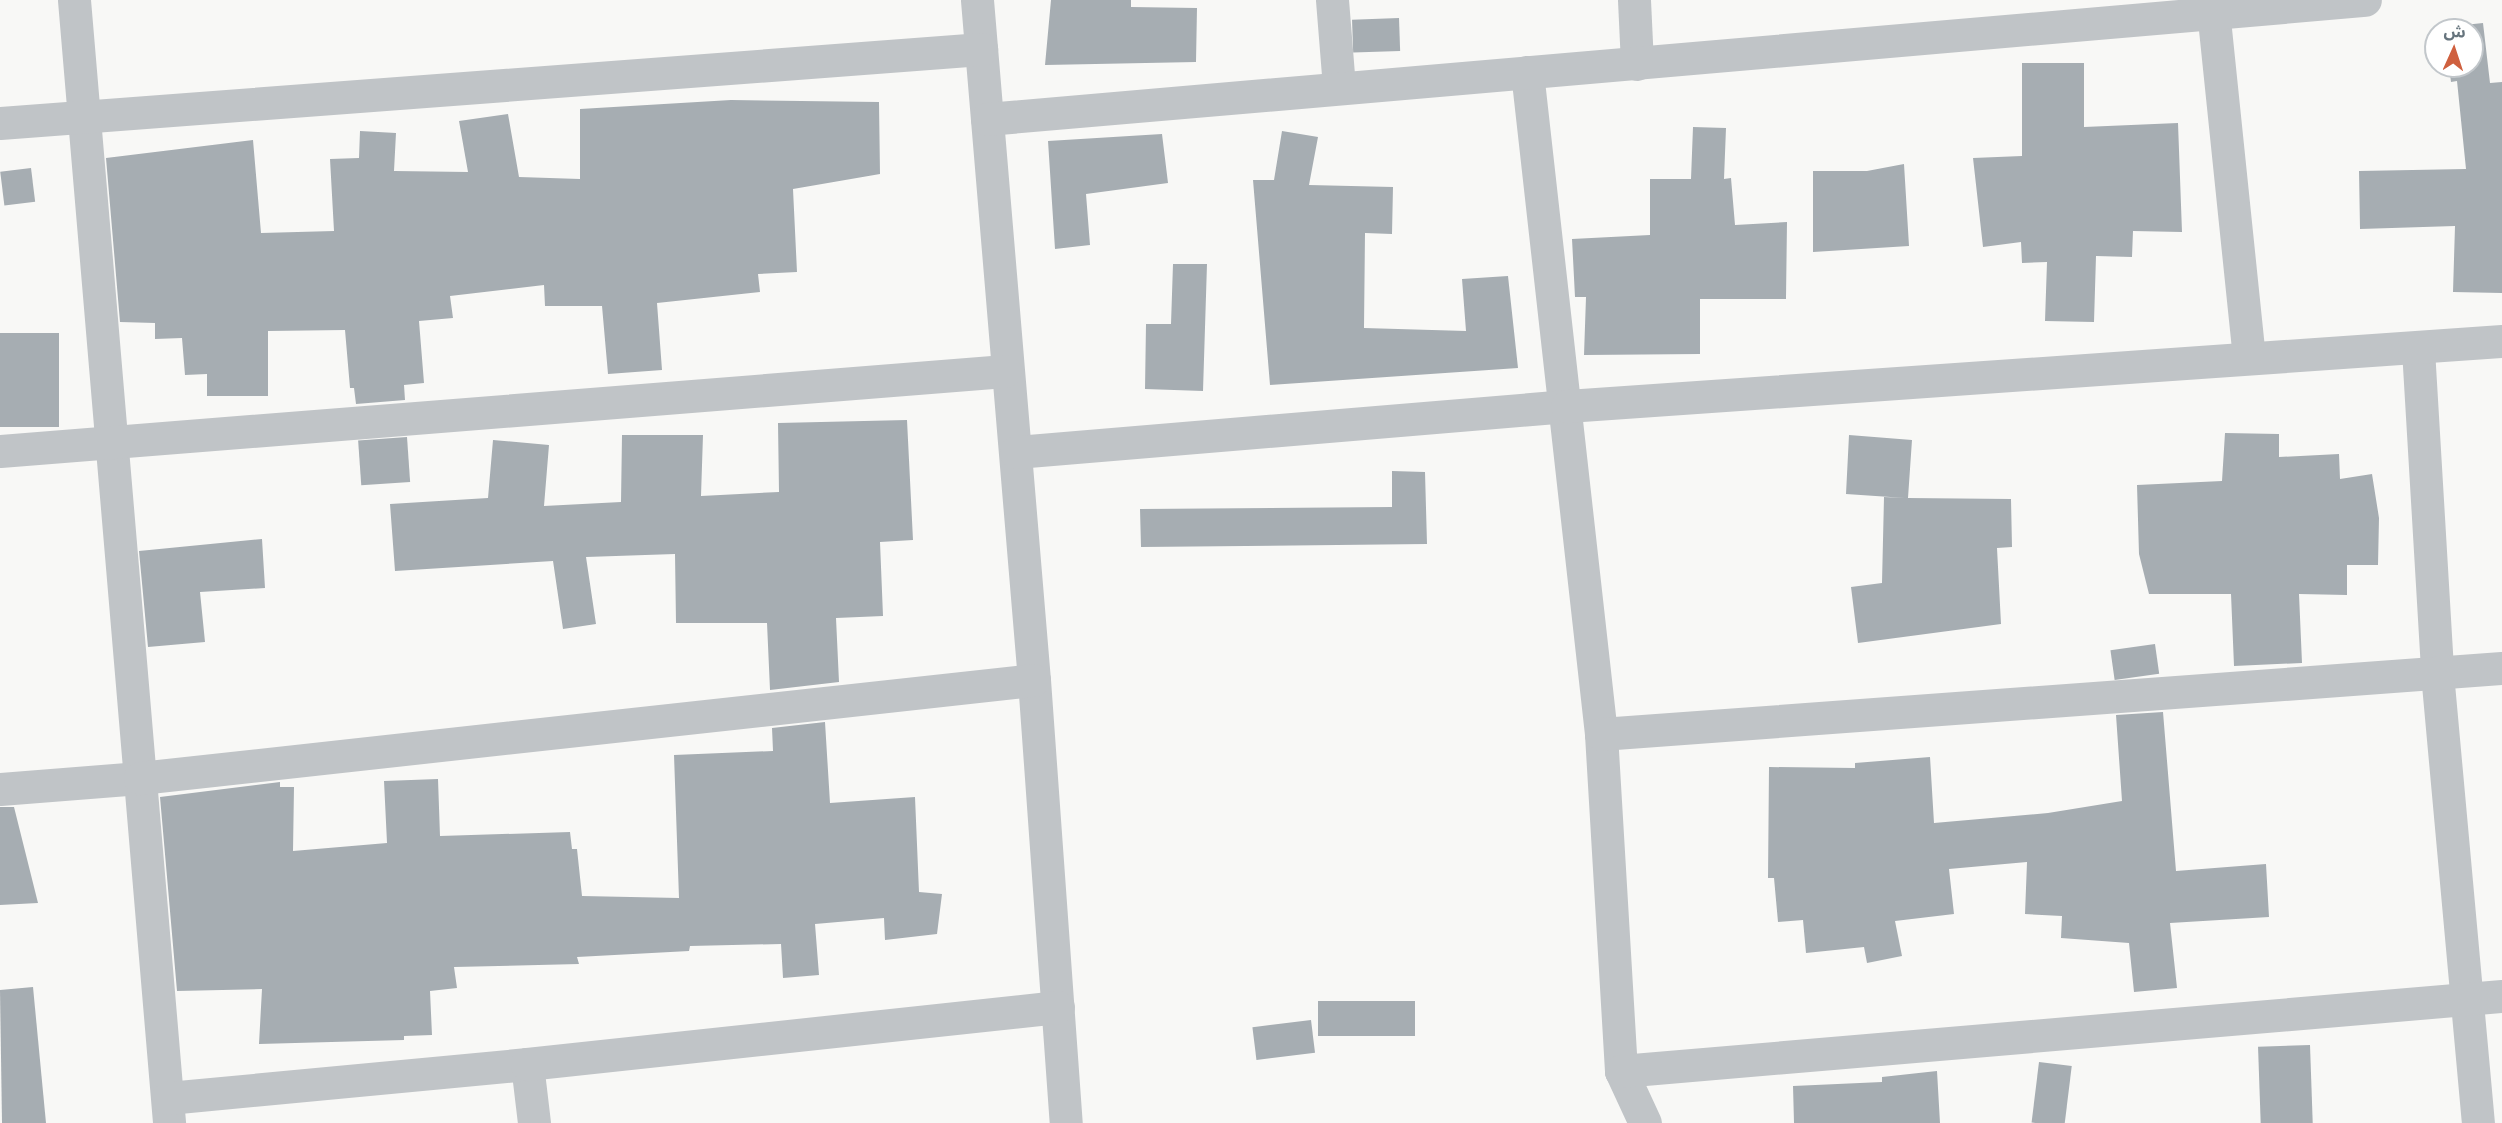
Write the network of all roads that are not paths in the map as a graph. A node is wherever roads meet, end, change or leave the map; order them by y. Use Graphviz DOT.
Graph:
graph roads {
  1 [pos="74,0"];
  2 [pos="977,0"];
  3 [pos="1332,0"];
  4 [pos="1634,0"];
  5 [pos="2365,0"];
  6 [pos="2213,6"];
  7 [pos="981,50"];
  8 [pos="1637,64"];
  9 [pos="1527,72"];
  10 [pos="1340,87"];
  11 [pos="83,114"];
  12 [pos="987,119"];
  13 [pos="0,123"];
  14 [pos="2502,341"];
  15 [pos="2418,349"];
  16 [pos="2249,358"];
  17 [pos="1005,371"];
  18 [pos="1567,406"];
  19 [pos="111,440"];
  20 [pos="0,451"];
  21 [pos="1016,453"];
  22 [pos="2502,668"];
  23 [pos="2437,673"];
  24 [pos="1034,680"];
  25 [pos="1601,734"];
  26 [pos="140,778"];
  27 [pos="0,789"];
  28 [pos="2502,996"];
  29 [pos="2468,1000"];
  30 [pos="1059,1007"];
  31 [pos="527,1064"];
  32 [pos="1620,1071"];
  33 [pos="169,1110"];
  34 [pos="534,1123"];
  35 [pos="1066,1123"];
  36 [pos="1644,1123"];
  37 [pos="2478,1123"];
  1 -- 11 [label="street"];
  2 -- 7 [label="street"];
  3 -- 10 [label="street"];
  4 -- 8 [label="street"];
  5 -- 6 [label="street"];
  6 -- 8 [label="street"];
  6 -- 16 [label="street"];
  7 -- 11 [label="street"];
  7 -- 12 [label="street"];
  8 -- 9 [label="street"];
  9 -- 10 [label="street"];
  9 -- 18 [label="street"];
  10 -- 12 [label="street"];
  11 -- 13 [label="street"];
  11 -- 19 [label="street"];
  12 -- 17 [label="street"];
  14 -- 15 [label="street"];
  15 -- 16 [label="street"];
  15 -- 23 [label="street"];
  16 -- 18 [label="street"];
  17 -- 19 [label="street"];
  17 -- 21 [label="street"];
  18 -- 21 [label="street"];
  18 -- 25 [label="street"];
  19 -- 20 [label="street"];
  19 -- 26 [label="street"];
  21 -- 24 [label="street"];
  22 -- 23 [label="street"];
  23 -- 25 [label="street"];
  23 -- 29 [label="street"];
  24 -- 26 [label="street"];
  24 -- 30 [label="street"];
  25 -- 32 [label="street"];
  26 -- 27 [label="street"];
  26 -- 33 [label="street"];
  28 -- 29 [label="street"];
  29 -- 32 [label="street"];
  29 -- 37 [label="street"];
  30 -- 31 [label="street"];
  30 -- 35 [label="street"];
  31 -- 33 [label="street"];
  31 -- 34 [label="street"];
  32 -- 36 [label="street"];
}
